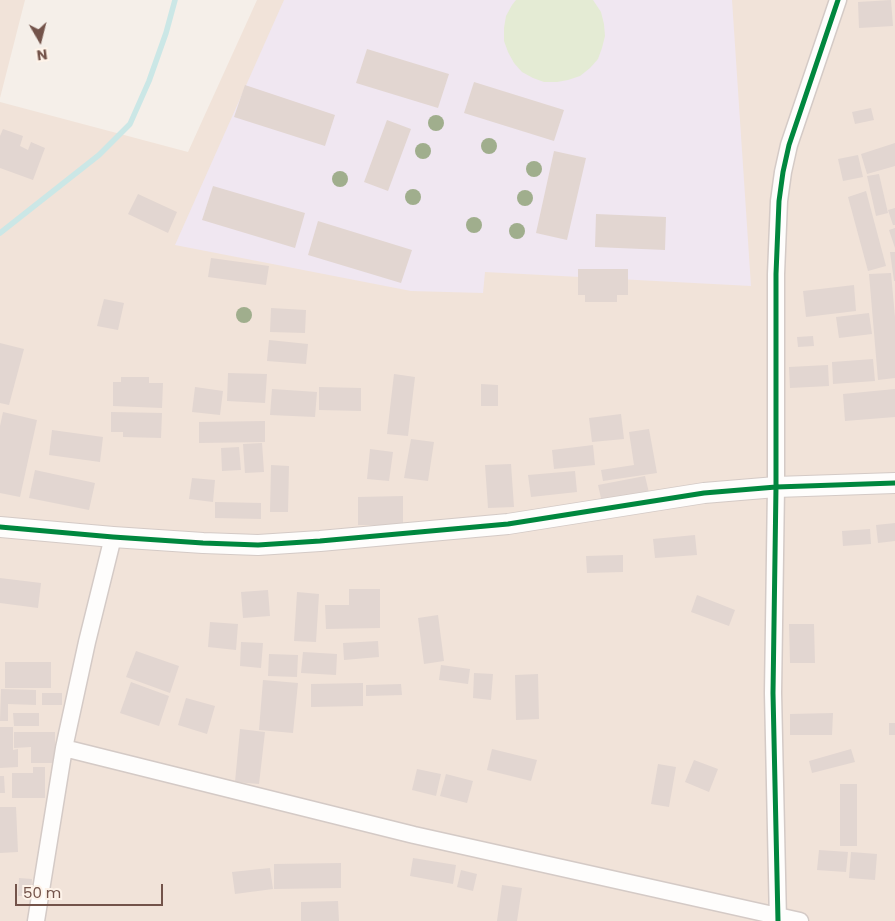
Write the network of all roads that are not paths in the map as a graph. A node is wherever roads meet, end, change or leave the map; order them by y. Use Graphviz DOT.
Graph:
graph roads {
  1 [pos="838,0"];
  2 [pos="895,483"];
  3 [pos="776,487"];
  4 [pos="0,527"];
  5 [pos="113,537"];
  6 [pos="64,748"];
  7 [pos="778,919"];
  8 [pos="36,921"];
  9 [pos="800,921"];
  1 -- 3 [label="street"];
  2 -- 3 [label="street"];
  3 -- 5 [label="street"];
  3 -- 7 [label="street"];
  4 -- 5 [label="street"];
  5 -- 6 [label="street"];
  6 -- 7 [label="street"];
  6 -- 8 [label="street"];
  7 -- 9 [label="street"];
}
